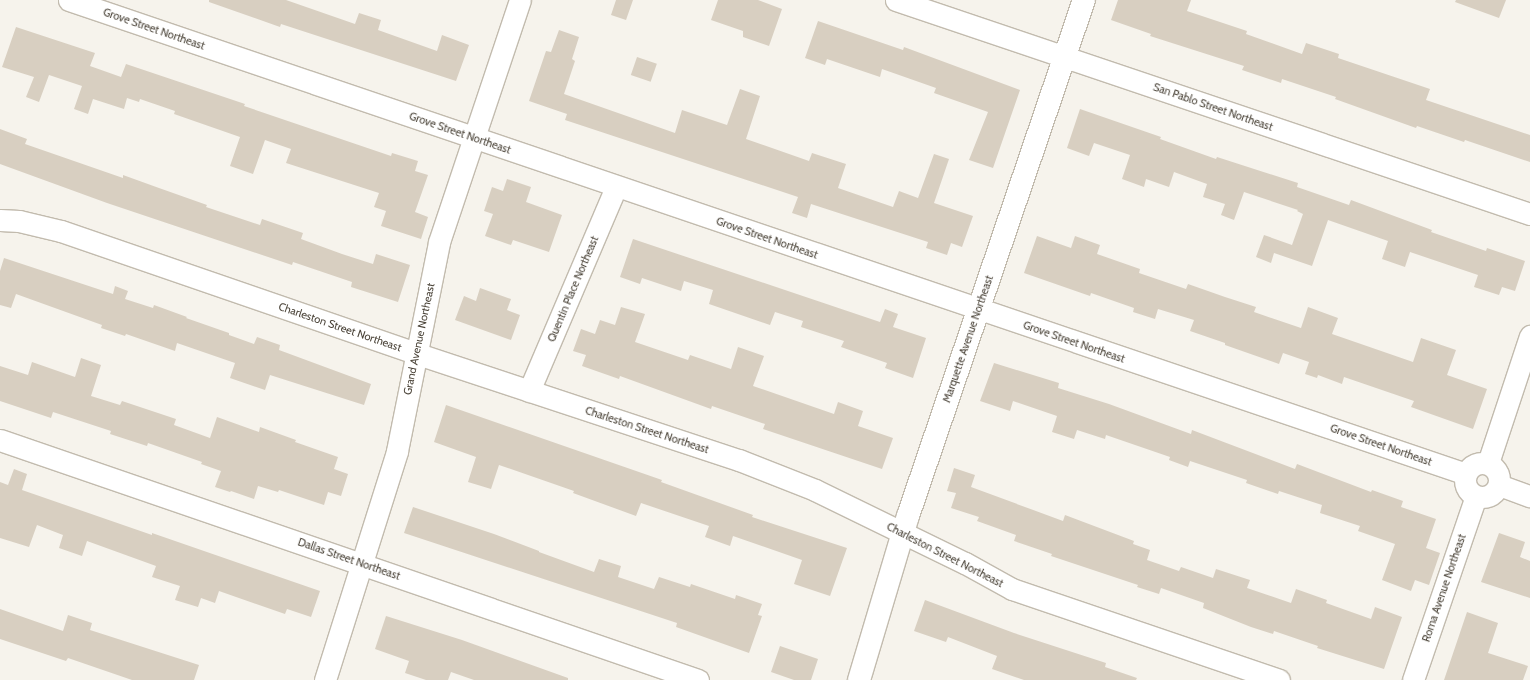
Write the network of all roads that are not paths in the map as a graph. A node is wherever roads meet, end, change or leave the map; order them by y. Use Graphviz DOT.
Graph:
graph roads {
  1 [pos="68,0"];
  2 [pos="520,0"];
  3 [pos="896,0"];
  4 [pos="1084,0"];
  5 [pos="1064,57"];
  6 [pos="474,136"];
  7 [pos="616,187"];
  8 [pos="1530,214"];
  9 [pos="0,220"];
  10 [pos="977,309"];
  11 [pos="1530,336"];
  12 [pos="415,352"];
  13 [pos="529,391"];
  14 [pos="0,440"];
  15 [pos="1488,463"];
  16 [pos="1466,474"];
  17 [pos="1499,485"];
  18 [pos="1476,496"];
  19 [pos="1530,496"];
  20 [pos="902,533"];
  21 [pos="362,564"];
  22 [pos="325,680"];
  23 [pos="698,680"];
  24 [pos="859,680"];
  25 [pos="1279,680"];
  26 [pos="1413,680"];
  1 -- 6 [label="street, Grove Street Northeast"];
  2 -- 6 [label="street, Grand Avenue Northeast"];
  3 -- 5 [label="street, San Pablo Street Northeast"];
  4 -- 5 [label="street, Marquette Avenue Northeast"];
  5 -- 8 [label="street, San Pablo Street Northeast"];
  5 -- 10 [label="street, Marquette Avenue Northeast"];
  6 -- 7 [label="street, Grove Street Northeast"];
  6 -- 12 [label="street, Grand Avenue Northeast"];
  7 -- 10 [label="street, Grove Street Northeast"];
  7 -- 13 [label="street, Quentin Place Northeast"];
  9 -- 12 [label="street, Charleston Street Northeast"];
  10 -- 16 [label="street, Grove Street Northeast"];
  10 -- 20 [label="street, Marquette Avenue Northeast"];
  11 -- 15 [label="street"];
  12 -- 13 [label="street, Charleston Street Northeast"];
  12 -- 21 [label="street, Grand Avenue Northeast"];
  13 -- 20 [label="street, Charleston Street Northeast"];
  14 -- 21 [label="street, Dallas Street Northeast"];
  15 -- 16 [label="street"];
  15 -- 17 [label="street"];
  16 -- 18 [label="street"];
  17 -- 18 [label="street"];
  17 -- 19 [label="street"];
  18 -- 26 [label="street, Roma Avenue Northeast"];
  20 -- 24 [label="street, Marquette Avenue Northeast"];
  20 -- 25 [label="street, Charleston Street Northeast"];
  21 -- 22 [label="street, Grand Avenue Northeast"];
  21 -- 23 [label="street, Dallas Street Northeast"];
}
